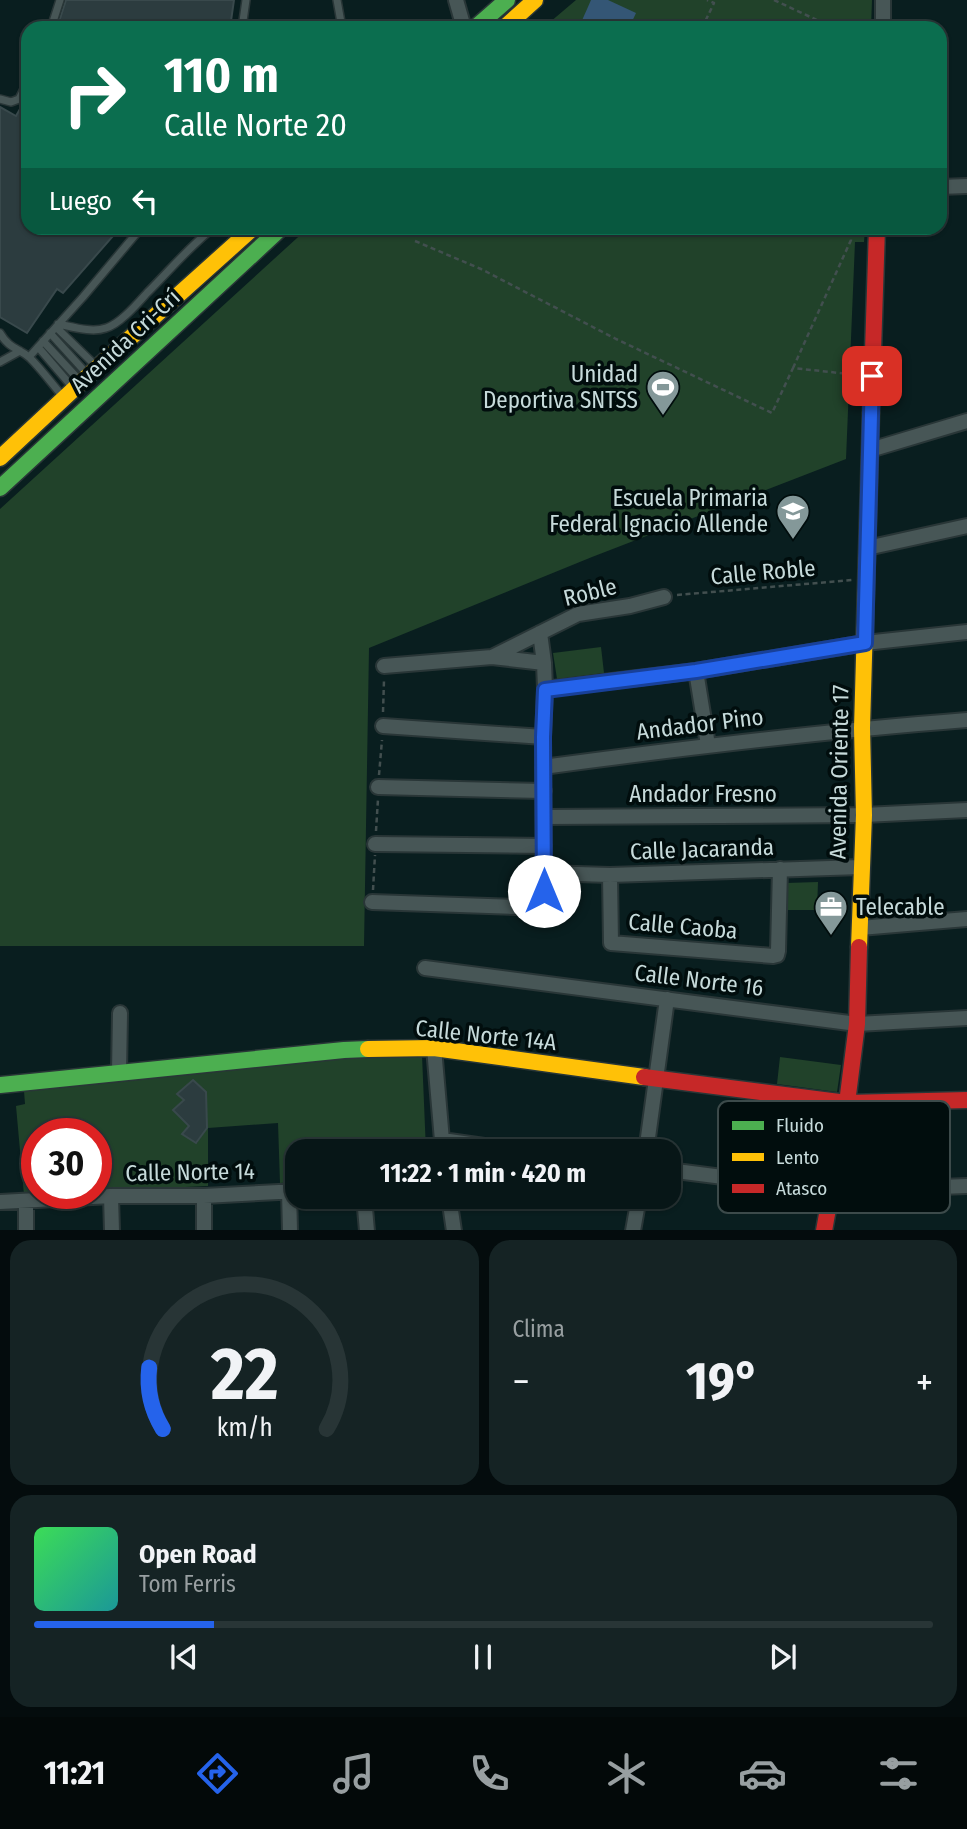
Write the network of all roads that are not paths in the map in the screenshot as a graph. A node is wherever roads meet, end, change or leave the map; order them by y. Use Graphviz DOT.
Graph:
graph roads {
  1 [pos="60,0"];
  2 [pos="246,0"];
  3 [pos="337,0"];
  4 [pos="456,0"];
  5 [pos="506,0"];
  6 [pos="535,0"];
  7 [pos="883,0"];
  8 [pos="53,21"];
  9 [pos="243,21"];
  10 [pos="341,21"];
  11 [pos="462,21"];
  12 [pos="483,21"];
  13 [pos="512,21"];
  14 [pos="883,21"];
  15 [pos="21,95"];
  16 [pos="0,99"];
  17 [pos="967,186"];
  18 [pos="947,187"];
  19 [pos="135,235"];
  20 [pos="205,235"];
  21 [pos="245,235"];
  22 [pos="273,235"];
  23 [pos="877,235"];
  24 [pos="55,328"];
  25 [pos="0,333"];
  26 [pos="41,344"];
  27 [pos="20,351"];
  28 [pos="29,357"];
  29 [pos="0,362"];
  30 [pos="81,382"];
  31 [pos="967,421"];
  32 [pos="870,450"];
  33 [pos="0,458"];
  34 [pos="0,488"];
  35 [pos="967,526"];
  36 [pos="867,548"];
  37 [pos="664,597"];
  38 [pos="967,632"];
  39 [pos="540,633"];
  40 [pos="865,643"];
  41 [pos="492,657"];
  42 [pos="544,663"];
  43 [pos="384,666"];
  44 [pos="696,671"];
  45 [pos="545,690"];
  46 [pos="967,720"];
  47 [pos="383,726"];
  48 [pos="862,728"];
  49 [pos="543,737"];
  50 [pos="708,745"];
  51 [pos="544,767"];
  52 [pos="378,787"];
  53 [pos="544,791"];
  54 [pos="967,810"];
  55 [pos="864,816"];
  56 [pos="544,817"];
  57 [pos="375,844"];
  58 [pos="544,846"];
  59 [pos="861,867"];
  60 [pos="780,869"];
  61 [pos="544,873"];
  62 [pos="610,875"];
  63 [pos="372,902"];
  64 [pos="967,919"];
  65 [pos="860,928"];
  66 [pos="425,968"];
  67 [pos="667,999"];
  68 [pos="120,1013"];
  69 [pos="967,1018"];
  70 [pos="857,1024"];
  71 [pos="434,1048"];
  72 [pos="119,1073"];
  73 [pos="656,1079"];
  74 [pos="0,1085"];
  75 [pos="967,1100"];
  76 [pos="831,1101"];
  77 [pos="847,1101"];
  78 [pos="927,1101"];
  79 [pos="442,1139"];
  80 [pos="648,1139"];
  81 [pos="681,1172"];
  82 [pos="718,1176"];
  83 [pos="285,1191"];
  84 [pos="112,1196"];
  85 [pos="204,1196"];
  86 [pos="21,1201"];
  87 [pos="0,1202"];
  88 [pos="26,1209"];
  89 [pos="111,1209"];
  90 [pos="292,1209"];
  91 [pos="365,1209"];
  92 [pos="451,1209"];
  93 [pos="637,1209"];
  94 [pos="26,1230"];
  95 [pos="112,1230"];
  96 [pos="204,1230"];
  97 [pos="290,1230"];
  98 [pos="367,1230"];
  99 [pos="454,1230"];
  100 [pos="633,1230"];
  1 -- 8 [label="lane"];
  2 -- 9 [label="lane"];
  3 -- 10 [label="lane"];
  4 -- 11 [label="street"];
  5 -- 12 [label="street"];
  6 -- 13 [label="street"];
  7 -- 14 [label="street"];
  15 -- 16 [label="lane"];
  17 -- 18 [label="street"];
  19 -- 24 [label="lane"];
  20 -- 24 [label="lane"];
  21 -- 30 [label="street, Avenida Cri-Crí"];
  22 -- 34 [label="street, Avenida Cri-Crí"];
  23 -- 32 [label="street, Avenida Oriente 17"];
  24 -- 26 [label="lane"];
  24 -- 30 [label="lane"];
  24 -- 30 [label="lane"];
  25 -- 27 [label="lane"];
  26 -- 28 [label="lane"];
  26 -- 30 [label="lane"];
  27 -- 28 [label="lane"];
  27 -- 29 [label="lane"];
  28 -- 30 [label="lane"];
  30 -- 33 [label="street, Avenida Cri-Crí"];
  31 -- 32 [label="street"];
  32 -- 36 [label="street, Avenida Oriente 17"];
  35 -- 36 [label="street"];
  36 -- 40 [label="street, Avenida Oriente 17"];
  37 -- 39 [label="street, Roble"];
  38 -- 40 [label="street"];
  39 -- 41 [label="street, Roble"];
  39 -- 42 [label="street"];
  40 -- 44 [label="street"];
  40 -- 48 [label="street, Avenida Oriente 17"];
  41 -- 42 [label="street"];
  41 -- 43 [label="street"];
  42 -- 45 [label="street"];
  44 -- 45 [label="street"];
  44 -- 50 [label="street"];
  45 -- 49 [label="street"];
  46 -- 48 [label="street, Andador Pino"];
  47 -- 49 [label="street"];
  48 -- 50 [label="street, Andador Pino"];
  48 -- 55 [label="street, Avenida Oriente 17"];
  49 -- 51 [label="street"];
  50 -- 51 [label="street, Andador Pino"];
  51 -- 53 [label="street"];
  52 -- 53 [label="street"];
  53 -- 56 [label="street"];
  54 -- 55 [label="street, Andador Fresno"];
  55 -- 56 [label="street, Andador Fresno"];
  55 -- 59 [label="street, Avenida Oriente 17"];
  56 -- 58 [label="street"];
  57 -- 58 [label="street"];
  58 -- 61 [label="street"];
  59 -- 60 [label="street, Calle Jacaranda"];
  59 -- 65 [label="street, Avenida Oriente 17"];
  60 -- 62 [label="street, Calle Jacaranda"];
  60 -- 62 [label="street, Calle Caoba"];
  61 -- 62 [label="street, Calle Jacaranda"];
  61 -- 63 [label="street"];
  64 -- 65 [label="street"];
  65 -- 70 [label="street, Avenida Oriente 17"];
  66 -- 67 [label="street, Calle Norte 16"];
  67 -- 70 [label="street, Calle Norte 16"];
  67 -- 73 [label="street"];
  68 -- 72 [label="street"];
  69 -- 70 [label="street, Calle Norte 16"];
  70 -- 77 [label="street, Avenida Oriente 17"];
  71 -- 72 [label="street, Calle Norte 14A"];
  71 -- 73 [label="street, Calle Norte 14A"];
  71 -- 79 [label="street"];
  72 -- 74 [label="street, Calle Norte 14A"];
  73 -- 76 [label="street, Calle Norte 14A"];
  73 -- 80 [label="street"];
  75 -- 78 [label="street, Calle Norte 14A"];
  81 -- 82 [label="street"];
  83 -- 85 [label="street, Calle Norte 14"];
  84 -- 85 [label="street, Calle Norte 14"];
  85 -- 96 [label="street"];
  86 -- 87 [label="street, Calle Norte 14"];
  88 -- 94 [label="street"];
  89 -- 95 [label="street"];
  90 -- 97 [label="street"];
  91 -- 98 [label="street"];
  92 -- 99 [label="street"];
  93 -- 100 [label="street"];
}
